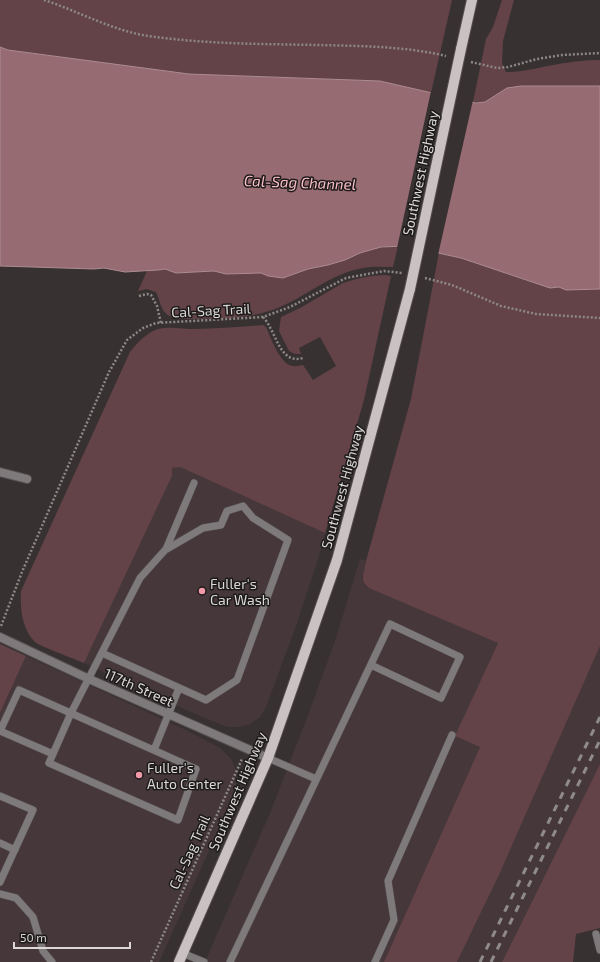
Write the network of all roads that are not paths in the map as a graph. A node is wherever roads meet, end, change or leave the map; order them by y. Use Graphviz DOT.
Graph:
graph roads {
  1 [pos="472,0"];
  2 [pos="0,472"];
  3 [pos="27,479"];
  4 [pos="194,483"];
  5 [pos="166,549"];
  6 [pos="0,638"];
  7 [pos="102,653"];
  8 [pos="371,665"];
  9 [pos="89,679"];
  10 [pos="179,688"];
  11 [pos="71,713"];
  12 [pos="168,714"];
  13 [pos="452,736"];
  14 [pos="154,750"];
  15 [pos="53,754"];
  16 [pos="268,758"];
  17 [pos="316,779"];
  18 [pos="0,796"];
  19 [pos="0,843"];
  20 [pos="15,850"];
  21 [pos="0,882"];
  22 [pos="0,894"];
  23 [pos="596,934"];
  24 [pos="600,950"];
  25 [pos="180,957"];
  26 [pos="52,962"];
  27 [pos="204,962"];
  28 [pos="230,962"];
  29 [pos="375,962"];
  1 -- 16 [label="main road, Southwest Highway, bridge"];
  2 -- 3 [label="street"];
  4 -- 5 [label="lane"];
  5 -- 7 [label="lane"];
  5 -- 10 [label="lane"];
  6 -- 9 [label="street, 117th Street"];
  7 -- 9 [label="lane"];
  7 -- 10 [label="lane"];
  8 -- 8 [label="lane"];
  8 -- 17 [label="lane"];
  9 -- 11 [label="lane"];
  9 -- 12 [label="street, 117th Street"];
  10 -- 12 [label="lane"];
  11 -- 14 [label="lane"];
  11 -- 15 [label="lane"];
  11 -- 15 [label="lane"];
  12 -- 14 [label="lane"];
  12 -- 16 [label="street, 117th Street"];
  13 -- 29 [label="lane"];
  14 -- 15 [label="lane"];
  16 -- 17 [label="lane"];
  16 -- 25 [label="main road, Southwest Highway"];
  17 -- 28 [label="lane"];
  18 -- 20 [label="lane"];
  19 -- 20 [label="lane"];
  20 -- 21 [label="lane"];
  22 -- 26 [label="lane"];
  23 -- 24 [label="lane"];
  25 -- 27 [label="lane"];
}
